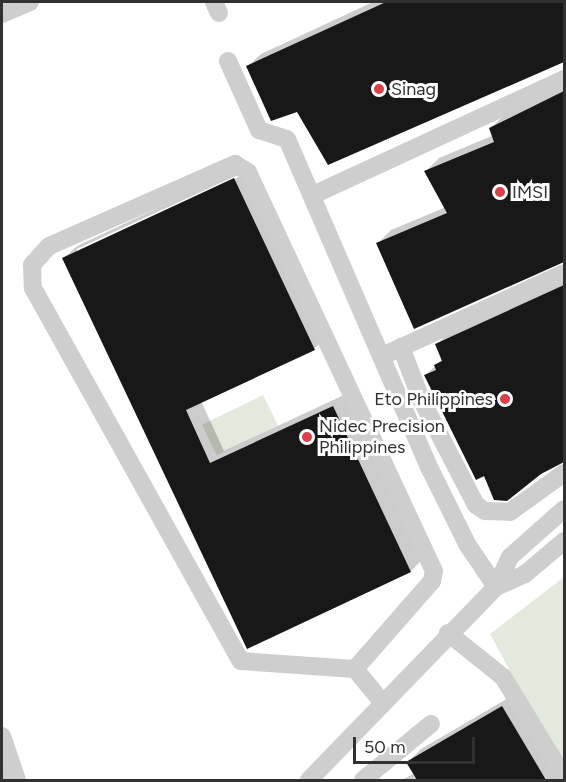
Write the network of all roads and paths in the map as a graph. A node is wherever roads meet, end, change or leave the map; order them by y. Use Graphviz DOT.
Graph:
graph roads {
  1 [pos="30,2"];
  2 [pos="2,14"];
  3 [pos="228,61"];
  4 [pos="564,79"];
  5 [pos="313,195"];
  6 [pos="564,273"];
  7 [pos="402,347"];
  8 [pos="381,357"];
  9 [pos="564,473"];
  10 [pos="564,509"];
  11 [pos="564,541"];
  12 [pos="496,587"];
  13 [pos="448,633"];
  14 [pos="355,669"];
  15 [pos="383,703"];
  16 [pos="431,724"];
  17 [pos="2,736"];
  18 [pos="328,774"];
  19 [pos="564,777"];
  20 [pos="17,780"];
  21 [pos="309,780"];
  22 [pos="363,780"];
  1 -- 2 [label="street"];
  3 -- 5 [label="street"];
  4 -- 5 [label="street"];
  5 -- 8 [label="street"];
  6 -- 7 [label="street"];
  7 -- 8 [label="street"];
  7 -- 9 [label="street"];
  8 -- 12 [label="street"];
  10 -- 12 [label="street"];
  11 -- 12 [label="street"];
  12 -- 13 [label="street"];
  13 -- 15 [label="street"];
  13 -- 19 [label="street"];
  14 -- 14 [label="street"];
  14 -- 15 [label="street"];
  15 -- 18 [label="street"];
  16 -- 22 [label="street"];
  17 -- 20 [label="street"];
  18 -- 21 [label="street"];
}
